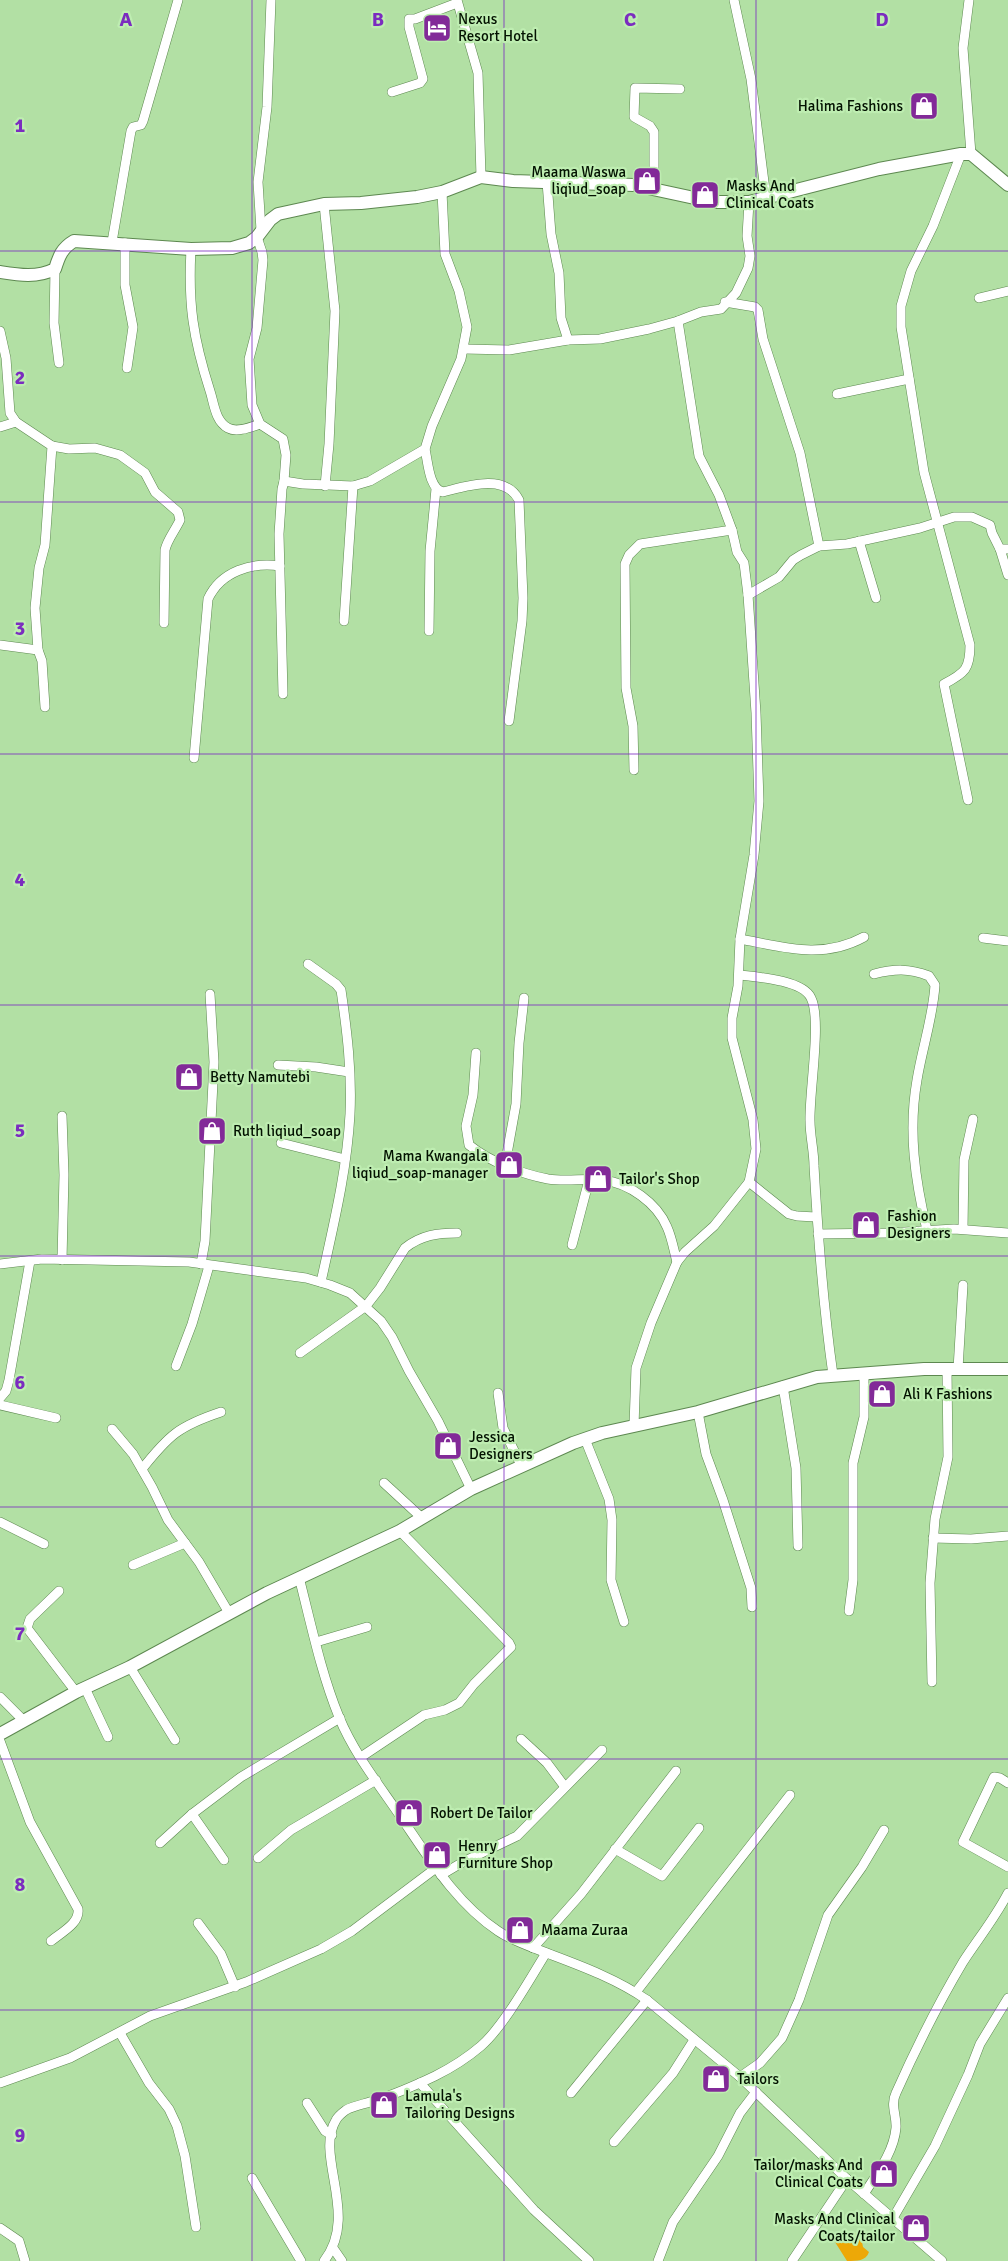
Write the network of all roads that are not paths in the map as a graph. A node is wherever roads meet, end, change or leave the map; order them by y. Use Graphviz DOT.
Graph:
graph roads {
  1 [pos="178,0"];
  2 [pos="271,0"];
  3 [pos="734,0"];
  4 [pos="969,0"];
  5 [pos="457,2"];
  6 [pos="680,89"];
  7 [pos="392,92"];
  8 [pos="966,154"];
  9 [pos="481,177"];
  10 [pos="547,182"];
  11 [pos="1008,185"];
  12 [pos="654,188"];
  13 [pos="442,192"];
  14 [pos="766,198"];
  15 [pos="749,202"];
  16 [pos="324,204"];
  17 [pos="259,233"];
  18 [pos="118,243"];
  19 [pos="190,249"];
  20 [pos="55,269"];
  21 [pos="0,272"];
  22 [pos="1008,291"];
  23 [pos="979,298"];
  24 [pos="725,303"];
  25 [pos="678,321"];
  26 [pos="0,331"];
  27 [pos="568,340"];
  28 [pos="464,350"];
  29 [pos="58,363"];
  30 [pos="127,368"];
  31 [pos="909,378"];
  32 [pos="837,394"];
  33 [pos="4,397"];
  34 [pos="16,422"];
  35 [pos="260,424"];
  36 [pos="0,427"];
  37 [pos="52,446"];
  38 [pos="425,449"];
  39 [pos="284,481"];
  40 [pos="325,486"];
  41 [pos="353,486"];
  42 [pos="436,489"];
  43 [pos="936,522"];
  44 [pos="732,530"];
  45 [pos="859,541"];
  46 [pos="819,546"];
  47 [pos="1004,549"];
  48 [pos="280,566"];
  49 [pos="1008,575"];
  50 [pos="748,595"];
  51 [pos="876,598"];
  52 [pos="344,621"];
  53 [pos="164,623"];
  54 [pos="429,630"];
  55 [pos="0,645"];
  56 [pos="38,650"];
  57 [pos="284,694"];
  58 [pos="45,706"];
  59 [pos="508,721"];
  60 [pos="194,758"];
  61 [pos="634,770"];
  62 [pos="968,800"];
  63 [pos="864,938"];
  64 [pos="740,939"];
  65 [pos="983,939"];
  66 [pos="1008,941"];
  67 [pos="308,964"];
  68 [pos="874,974"];
  69 [pos="739,975"];
  70 [pos="210,994"];
  71 [pos="524,998"];
  72 [pos="476,1053"];
  73 [pos="278,1065"];
  74 [pos="350,1072"];
  75 [pos="62,1116"];
  76 [pos="973,1119"];
  77 [pos="281,1143"];
  78 [pos="345,1159"];
  79 [pos="505,1165"];
  80 [pos="589,1180"];
  81 [pos="749,1182"];
  82 [pos="816,1217"];
  83 [pos="963,1229"];
  84 [pos="927,1230"];
  85 [pos="457,1233"];
  86 [pos="1008,1233"];
  87 [pos="818,1234"];
  88 [pos="572,1245"];
  89 [pos="30,1260"];
  90 [pos="62,1260"];
  91 [pos="677,1262"];
  92 [pos="0,1264"];
  93 [pos="205,1265"];
  94 [pos="321,1282"];
  95 [pos="963,1285"];
  96 [pos="366,1306"];
  97 [pos="300,1353"];
  98 [pos="176,1366"];
  99 [pos="953,1369"];
  100 [pos="1008,1369"];
  101 [pos="864,1373"];
  102 [pos="833,1376"];
  103 [pos="783,1386"];
  104 [pos="498,1393"];
  105 [pos="0,1398"];
  106 [pos="0,1406"];
  107 [pos="221,1412"];
  108 [pos="698,1412"];
  109 [pos="56,1418"];
  110 [pos="634,1426"];
  111 [pos="112,1429"];
  112 [pos="585,1438"];
  113 [pos="521,1465"];
  114 [pos="142,1469"];
  115 [pos="384,1483"];
  116 [pos="471,1489"];
  117 [pos="422,1518"];
  118 [pos="0,1522"];
  119 [pos="400,1531"];
  120 [pos="1008,1536"];
  121 [pos="933,1538"];
  122 [pos="45,1544"];
  123 [pos="185,1544"];
  124 [pos="798,1546"];
  125 [pos="133,1565"];
  126 [pos="299,1578"];
  127 [pos="59,1591"];
  128 [pos="752,1607"];
  129 [pos="849,1611"];
  130 [pos="229,1613"];
  131 [pos="624,1622"];
  132 [pos="367,1627"];
  133 [pos="316,1642"];
  134 [pos="130,1667"];
  135 [pos="932,1682"];
  136 [pos="81,1690"];
  137 [pos="0,1697"];
  138 [pos="340,1718"];
  139 [pos="24,1721"];
  140 [pos="0,1734"];
  141 [pos="108,1737"];
  142 [pos="521,1739"];
  143 [pos="175,1740"];
  144 [pos="0,1741"];
  145 [pos="602,1750"];
  146 [pos="361,1757"];
  147 [pos="676,1771"];
  148 [pos="376,1780"];
  149 [pos="1008,1783"];
  150 [pos="565,1787"];
  151 [pos="790,1795"];
  152 [pos="192,1814"];
  153 [pos="699,1828"];
  154 [pos="884,1830"];
  155 [pos="160,1843"];
  156 [pos="615,1849"];
  157 [pos="258,1858"];
  158 [pos="224,1860"];
  159 [pos="1008,1867"];
  160 [pos="439,1872"];
  161 [pos="1008,1893"];
  162 [pos="198,1923"];
  163 [pos="51,1941"];
  164 [pos="533,1948"];
  165 [pos="546,1953"];
  166 [pos="235,1987"];
  167 [pos="636,1992"];
  168 [pos="647,2000"];
  169 [pos="1007,2003"];
  170 [pos="120,2033"];
  171 [pos="694,2040"];
  172 [pos="740,2078"];
  173 [pos="0,2083"];
  174 [pos="420,2083"];
  175 [pos="756,2092"];
  176 [pos="571,2093"];
  177 [pos="307,2103"];
  178 [pos="332,2135"];
  179 [pos="614,2142"];
  180 [pos="252,2178"];
  181 [pos="847,2179"];
  182 [pos="864,2194"];
  183 [pos="893,2218"];
  184 [pos="196,2227"];
  185 [pos="0,2228"];
  186 [pos="333,2248"];
  187 [pos="938,2260"];
  188 [pos="25,2261"];
  189 [pos="300,2261"];
  190 [pos="324,2261"];
  191 [pos="342,2261"];
  192 [pos="589,2261"];
  193 [pos="658,2261"];
  194 [pos="792,2261"];
  1 -- 18 [label="street"];
  2 -- 17 [label="street"];
  3 -- 14 [label="street"];
  4 -- 8 [label="street"];
  5 -- 7 [label="street"];
  5 -- 9 [label="street"];
  6 -- 12 [label="street"];
  8 -- 11 [label="street"];
  8 -- 14 [label="street"];
  8 -- 31 [label="street"];
  9 -- 10 [label="street"];
  9 -- 13 [label="street"];
  10 -- 12 [label="street"];
  10 -- 27 [label="street"];
  12 -- 15 [label="street"];
  13 -- 16 [label="street"];
  13 -- 28 [label="street"];
  14 -- 15 [label="street"];
  15 -- 24 [label="street"];
  16 -- 17 [label="street"];
  16 -- 40 [label="street"];
  17 -- 19 [label="street"];
  17 -- 35 [label="street"];
  18 -- 19 [label="street"];
  18 -- 20 [label="street"];
  18 -- 30 [label="street"];
  19 -- 35 [label="street"];
  20 -- 21 [label="street"];
  20 -- 29 [label="street"];
  22 -- 23 [label="street"];
  24 -- 25 [label="street"];
  24 -- 46 [label="street"];
  25 -- 27 [label="street"];
  25 -- 44 [label="street"];
  26 -- 33 [label="street"];
  27 -- 28 [label="street"];
  28 -- 38 [label="street"];
  31 -- 32 [label="street"];
  31 -- 43 [label="street"];
  33 -- 34 [label="street"];
  34 -- 36 [label="street"];
  34 -- 37 [label="street"];
  35 -- 39 [label="street"];
  37 -- 53 [label="street"];
  37 -- 56 [label="street"];
  38 -- 41 [label="street"];
  38 -- 42 [label="street"];
  39 -- 40 [label="street"];
  39 -- 48 [label="street"];
  40 -- 41 [label="street"];
  41 -- 52 [label="street"];
  42 -- 54 [label="street"];
  42 -- 59 [label="street"];
  43 -- 45 [label="street"];
  43 -- 47 [label="street"];
  43 -- 62 [label="street"];
  44 -- 50 [label="street"];
  44 -- 61 [label="street"];
  45 -- 46 [label="street"];
  45 -- 51 [label="street"];
  46 -- 50 [label="street"];
  47 -- 49 [label="street"];
  48 -- 57 [label="street"];
  48 -- 60 [label="street"];
  50 -- 64 [label="street"];
  55 -- 56 [label="street"];
  56 -- 58 [label="street"];
  63 -- 64 [label="street"];
  64 -- 69 [label="street"];
  65 -- 66 [label="street"];
  67 -- 74 [label="street"];
  68 -- 84 [label="street"];
  69 -- 81 [label="street"];
  69 -- 82 [label="street"];
  70 -- 93 [label="street"];
  71 -- 79 [label="street"];
  72 -- 79 [label="street"];
  73 -- 74 [label="street"];
  74 -- 78 [label="street"];
  75 -- 90 [label="street"];
  76 -- 83 [label="street"];
  77 -- 78 [label="street"];
  78 -- 94 [label="street"];
  79 -- 80 [label="street"];
  80 -- 88 [label="street"];
  80 -- 91 [label="street"];
  81 -- 82 [label="street"];
  81 -- 91 [label="street"];
  82 -- 87 [label="street"];
  83 -- 84 [label="street"];
  83 -- 86 [label="street"];
  84 -- 87 [label="street"];
  85 -- 96 [label="street"];
  87 -- 102 [label="street"];
  89 -- 90 [label="street"];
  89 -- 92 [label="street"];
  89 -- 105 [label="street"];
  90 -- 93 [label="street"];
  91 -- 110 [label="street"];
  93 -- 94 [label="street"];
  93 -- 98 [label="street"];
  94 -- 96 [label="street"];
  95 -- 99 [label="street"];
  96 -- 97 [label="street"];
  96 -- 116 [label="street"];
  99 -- 100 [label="street"];
  99 -- 101 [label="street"];
  99 -- 121 [label="street"];
  101 -- 102 [label="street"];
  101 -- 129 [label="street"];
  102 -- 103 [label="street"];
  103 -- 108 [label="street"];
  103 -- 124 [label="street"];
  104 -- 113 [label="street"];
  106 -- 109 [label="street"];
  107 -- 114 [label="street"];
  108 -- 110 [label="street"];
  108 -- 128 [label="street"];
  110 -- 112 [label="street"];
  111 -- 114 [label="street"];
  112 -- 113 [label="street"];
  112 -- 131 [label="street"];
  113 -- 116 [label="street"];
  114 -- 123 [label="street"];
  115 -- 117 [label="street"];
  116 -- 117 [label="street"];
  117 -- 119 [label="street"];
  118 -- 122 [label="street"];
  119 -- 126 [label="street"];
  119 -- 146 [label="street"];
  120 -- 121 [label="street"];
  121 -- 135 [label="street"];
  123 -- 125 [label="street"];
  123 -- 130 [label="street"];
  126 -- 130 [label="street"];
  126 -- 133 [label="street"];
  127 -- 136 [label="street"];
  130 -- 134 [label="street"];
  132 -- 133 [label="street"];
  133 -- 138 [label="street"];
  134 -- 136 [label="street"];
  134 -- 143 [label="street"];
  136 -- 139 [label="street"];
  136 -- 141 [label="street"];
  137 -- 139 [label="street"];
  138 -- 146 [label="street"];
  138 -- 152 [label="street"];
  139 -- 140 [label="street"];
  142 -- 150 [label="street"];
  144 -- 163 [label="street"];
  145 -- 150 [label="street"];
  146 -- 148 [label="street"];
  147 -- 156 [label="street"];
  148 -- 157 [label="street"];
  148 -- 160 [label="street"];
  149 -- 159 [label="street"];
  150 -- 160 [label="street"];
  151 -- 167 [label="street"];
  152 -- 155 [label="street"];
  152 -- 158 [label="street"];
  153 -- 156 [label="street"];
  154 -- 172 [label="street"];
  156 -- 164 [label="street"];
  160 -- 164 [label="street"];
  160 -- 166 [label="street"];
  161 -- 182 [label="street"];
  162 -- 166 [label="street"];
  164 -- 165 [label="street"];
  165 -- 167 [label="street"];
  165 -- 174 [label="street"];
  166 -- 170 [label="street"];
  167 -- 168 [label="street"];
  168 -- 171 [label="street"];
  168 -- 176 [label="street"];
  169 -- 183 [label="street"];
  170 -- 173 [label="street"];
  170 -- 184 [label="street"];
  171 -- 172 [label="street"];
  171 -- 179 [label="street"];
  172 -- 175 [label="street"];
  174 -- 178 [label="street"];
  174 -- 192 [label="street"];
  175 -- 181 [label="street"];
  175 -- 193 [label="street"];
  177 -- 178 [label="street"];
  178 -- 186 [label="street"];
  180 -- 189 [label="street"];
  181 -- 182 [label="street"];
  181 -- 194 [label="street"];
  182 -- 183 [label="street"];
  183 -- 187 [label="street"];
  185 -- 188 [label="street"];
  186 -- 190 [label="street"];
  186 -- 191 [label="street"];
}
